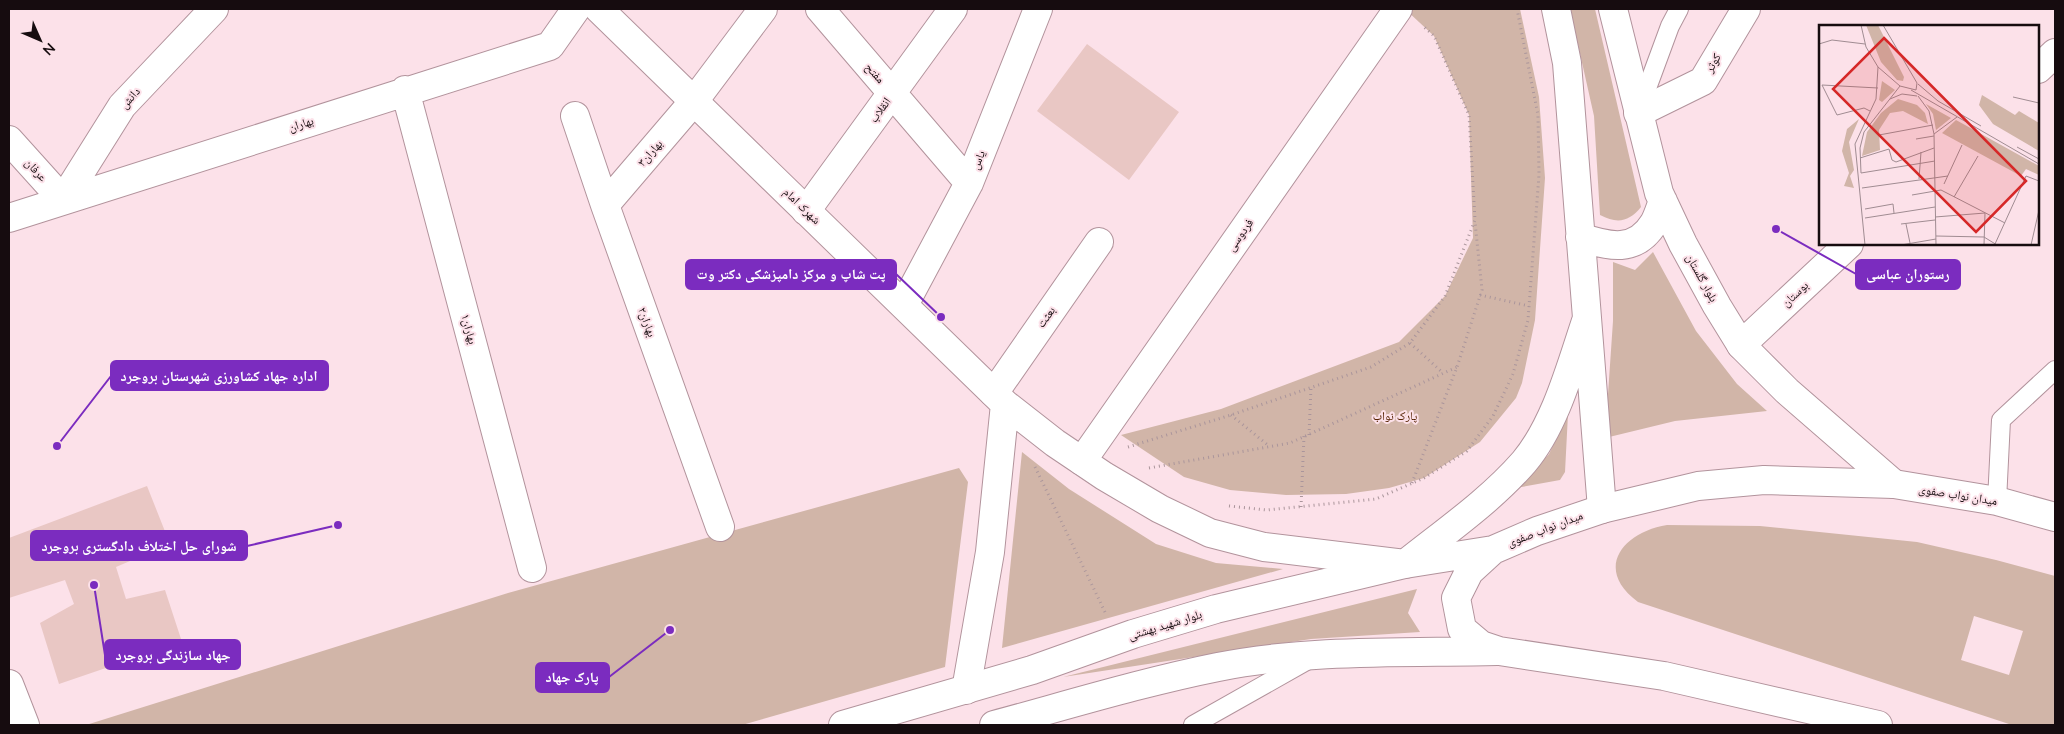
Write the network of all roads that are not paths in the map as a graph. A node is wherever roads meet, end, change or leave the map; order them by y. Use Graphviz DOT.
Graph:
graph roads {
  1 [pos="214,9"];
  2 [pos="576,9"];
  3 [pos="599,9"];
  4 [pos="762,9"];
  5 [pos="820,9"];
  6 [pos="953,9"];
  7 [pos="1038,9"];
  8 [pos="1556,9"];
  9 [pos="1612,9"];
  10 [pos="1679,9"];
  11 [pos="1746,9"];
  12 [pos="1407,14"];
  13 [pos="2055,53"];
  14 [pos="2039,68"];
  15 [pos="405,90"];
  16 [pos="892,93"];
  17 [pos="694,101"];
  18 [pos="1638,112"];
  19 [pos="576,116"];
  20 [pos="9,140"];
  21 [pos="969,183"];
  22 [pos="64,200"];
  23 [pos="1663,201"];
  24 [pos="605,205"];
  25 [pos="806,211"];
  26 [pos="9,218"];
  27 [pos="1580,237"];
  28 [pos="1098,242"];
  29 [pos="1848,245"];
  30 [pos="904,305"];
  31 [pos="1587,318"];
  32 [pos="1741,345"];
  33 [pos="2055,370"];
  34 [pos="999,398"];
  35 [pos="1082,461"];
  36 [pos="1894,484"];
  37 [pos="1997,500"];
  38 [pos="1602,509"];
  39 [pos="2055,517"];
  40 [pos="720,527"];
  41 [pos="1493,550"];
  42 [pos="1405,564"];
  43 [pos="532,568"];
  44 [pos="1499,651"];
  45 [pos="1318,655"];
  46 [pos="9,684"];
  47 [pos="966,690"];
  48 [pos="25,725"];
  49 [pos="843,725"];
  50 [pos="994,725"];
  51 [pos="1193,725"];
  52 [pos="1878,725"];
  1 -- 22 [label="street, دانش"];
  2 -- 15 [label="street, بهاران"];
  3 -- 17 [label="street, شهرک امام"];
  4 -- 17 [label="street"];
  5 -- 16 [label="street, مفتح"];
  6 -- 16 [label="street, انقلاب"];
  7 -- 21 [label="street, یاس"];
  8 -- 27 [label="street"];
  9 -- 18 [label="street, بلوار گلستان"];
  10 -- 18 [label="lane"];
  11 -- 18 [label="street, کوثر"];
  12 -- 35 [label="street, فردوسی"];
  13 -- 14 [label="street"];
  15 -- 22 [label="street, بهاران"];
  15 -- 43 [label="street, بهاران۱"];
  16 -- 21 [label="street, مفتح"];
  16 -- 25 [label="street, انقلاب"];
  17 -- 24 [label="street, بهاران۳"];
  17 -- 25 [label="street, شهرک امام"];
  18 -- 23 [label="street, بلوار گلستان"];
  19 -- 24 [label="street, بهاران۲"];
  20 -- 22 [label="street, عرفان"];
  21 -- 30 [label="street, یاس"];
  22 -- 26 [label="street, بهاران"];
  23 -- 27 [label="street"];
  23 -- 32 [label="street, بلوار گلستان"];
  24 -- 40 [label="street, بهاران۲"];
  25 -- 30 [label="street, شهرک امام"];
  27 -- 31 [label="street"];
  28 -- 34 [label="street, بعثت"];
  29 -- 32 [label="street, بوستان"];
  30 -- 34 [label="street, شهرک امام"];
  31 -- 38 [label="street"];
  31 -- 42 [label="street"];
  32 -- 36 [label="street, بلوار گلستان"];
  33 -- 37 [label="lane"];
  34 -- 35 [label="street, شهرک امام"];
  34 -- 47 [label="street"];
  35 -- 42 [label="street, شهرک امام"];
  36 -- 37 [label="street, میدان نواب صفوی"];
  36 -- 38 [label="street, میدان نواب صفوی"];
  37 -- 39 [label="street, میدان نواب صفوی"];
  38 -- 41 [label="street, میدان نواب صفوی"];
  41 -- 42 [label="street, بلوار شهید بهشتی"];
  41 -- 44 [label="street, میدان نواب صفوی"];
  42 -- 47 [label="street, بلوار شهید بهشتی"];
  44 -- 45 [label="street"];
  44 -- 52 [label="street, میدان نواب صفوی"];
  45 -- 50 [label="street"];
  45 -- 51 [label="lane"];
  46 -- 48 [label="street"];
  47 -- 49 [label="street, بلوار شهید بهشتی"];
}
